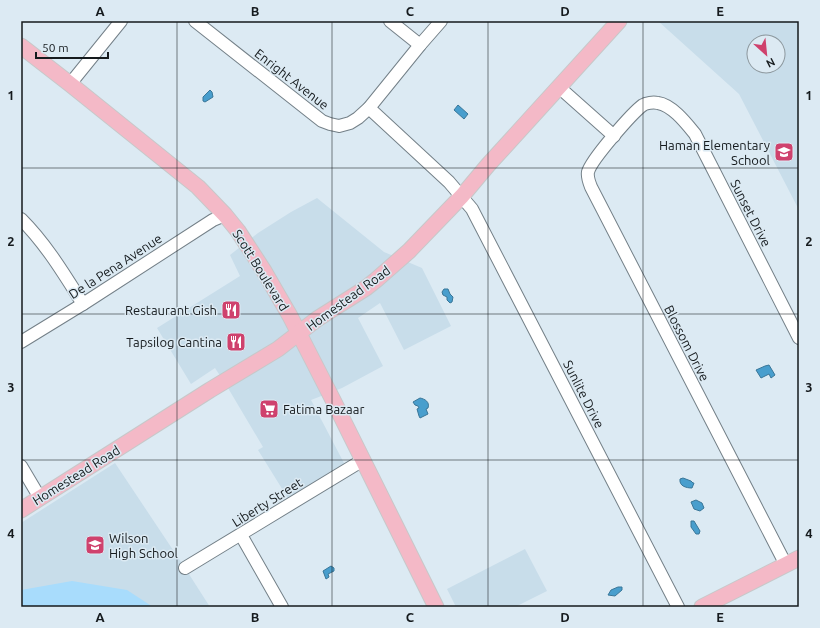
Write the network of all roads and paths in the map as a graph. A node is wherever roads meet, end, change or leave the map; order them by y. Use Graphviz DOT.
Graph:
graph roads {
  1 [pos="121,21"];
  2 [pos="195,21"];
  3 [pos="390,21"];
  4 [pos="441,21"];
  5 [pos="619,21"];
  6 [pos="420,45"];
  7 [pos="21,46"];
  8 [pos="70,84"];
  9 [pos="560,88"];
  10 [pos="369,108"];
  11 [pos="614,136"];
  12 [pos="462,196"];
  13 [pos="225,215"];
  14 [pos="21,219"];
  15 [pos="83,304"];
  16 [pos="299,333"];
  17 [pos="799,338"];
  18 [pos="21,342"];
  19 [pos="363,460"];
  20 [pos="21,466"];
  21 [pos="40,498"];
  22 [pos="21,510"];
  23 [pos="241,535"];
  24 [pos="799,558"];
  25 [pos="786,565"];
  26 [pos="185,568"];
  27 [pos="282,607"];
  28 [pos="436,607"];
  29 [pos="678,607"];
  30 [pos="702,607"];
  1 -- 8 [label="street"];
  2 -- 10 [label="street, Enright Avenue"];
  3 -- 6 [label="street"];
  4 -- 6 [label="street, Enright Avenue"];
  5 -- 9 [label="main road, Homestead Road"];
  6 -- 10 [label="street, Enright Avenue"];
  7 -- 8 [label="main road, Scott Boulevard"];
  8 -- 13 [label="main road, Scott Boulevard"];
  9 -- 11 [label="street"];
  9 -- 12 [label="main road, Homestead Road"];
  10 -- 12 [label="street"];
  11 -- 17 [label="street, Sunset Drive"];
  11 -- 25 [label="street, Blossom Drive"];
  12 -- 16 [label="main road, Homestead Road"];
  12 -- 29 [label="street, Sunlite Drive"];
  13 -- 15 [label="street, De la Pena Avenue"];
  13 -- 16 [label="main road, Scott Boulevard"];
  14 -- 15 [label="street"];
  15 -- 18 [label="street, De la Pena Avenue"];
  16 -- 19 [label="main road, Scott Boulevard"];
  16 -- 21 [label="main road, Homestead Road"];
  19 -- 23 [label="street, Liberty Street"];
  19 -- 28 [label="main road, Scott Boulevard"];
  20 -- 21 [label="street"];
  21 -- 22 [label="main road, Homestead Road"];
  23 -- 26 [label="street, Liberty Street"];
  23 -- 27 [label="street"];
  24 -- 25 [label="main road"];
  25 -- 30 [label="main road"];
}
